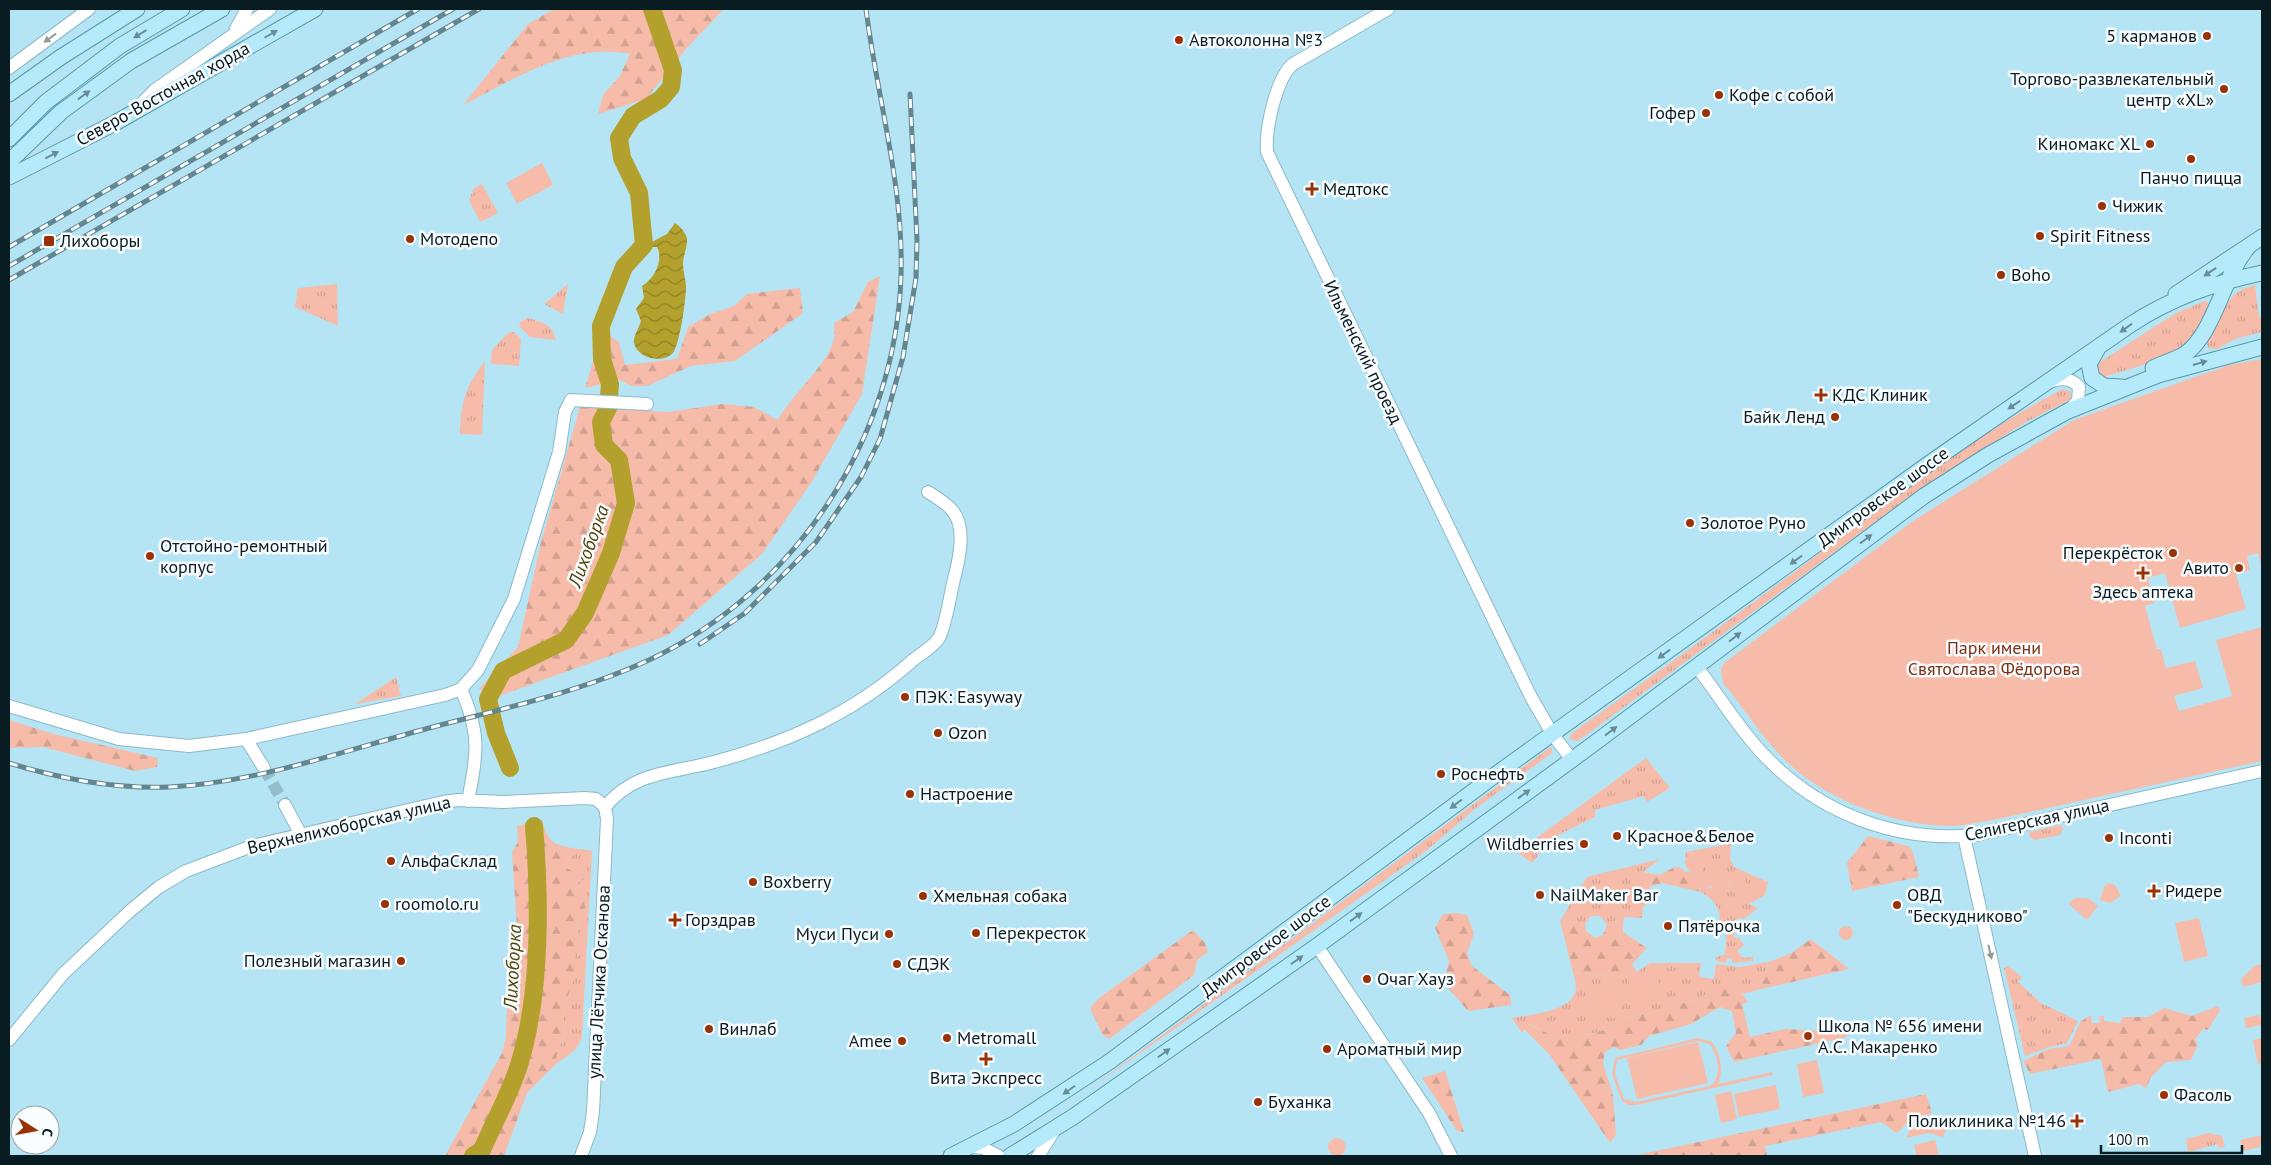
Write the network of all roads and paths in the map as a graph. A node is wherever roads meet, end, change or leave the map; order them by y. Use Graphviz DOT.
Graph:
graph roads {
  1 [pos="90,9"];
  2 [pos="137,9"];
  3 [pos="182,9"];
  4 [pos="222,9"];
  5 [pos="247,9"];
  6 [pos="270,9"];
  7 [pos="315,9"];
  8 [pos="1388,9"];
  9 [pos="229,36"];
  10 [pos="9,68"];
  11 [pos="9,94"];
  12 [pos="132,114"];
  13 [pos="9,139"];
  14 [pos="9,162"];
  15 [pos="9,177"];
  16 [pos="2256,241"];
  17 [pos="2262,273"];
  18 [pos="2226,282"];
  19 [pos="2154,309"];
  20 [pos="2262,347"];
  21 [pos="2098,349"];
  22 [pos="2045,384"];
  23 [pos="2108,387"];
  24 [pos="2123,387"];
  25 [pos="2088,402"];
  26 [pos="647,404"];
  27 [pos="2068,411"];
  28 [pos="928,492"];
  29 [pos="1696,666"];
  30 [pos="461,689"];
  31 [pos="9,706"];
  32 [pos="1553,735"];
  33 [pos="246,740"];
  34 [pos="1572,760"];
  35 [pos="264,768"];
  36 [pos="2262,771"];
  37 [pos="468,801"];
  38 [pos="284,805"];
  39 [pos="605,807"];
  40 [pos="300,833"];
  41 [pos="1964,836"];
  42 [pos="1316,946"];
  43 [pos="9,1040"];
  44 [pos="1059,1126"];
  45 [pos="972,1147"];
  46 [pos="581,1156"];
  47 [pos="951,1156"];
  48 [pos="999,1156"];
  49 [pos="1010,1156"];
  50 [pos="1038,1156"];
  51 [pos="1451,1156"];
  52 [pos="2035,1156"];
  1 -- 10 [label="street, one-way"];
  2 -- 11 [label="main road"];
  3 -- 13 [label="main road, one-way"];
  14 -- 4 [label="main road, Северо-Восточная хорда, one-way"];
  5 -- 9 [label="street"];
  6 -- 9 [label="street"];
  12 -- 7 [label="main road, Северо-Восточная хорда, one-way"];
  8 -- 32 [label="street, Ильменский проезд"];
  9 -- 12 [label="street"];
  15 -- 12 [label="main road, Северо-Восточная хорда, one-way"];
  16 -- 18 [label="main road"];
  16 -- 19 [label="main road, one-way"];
  17 -- 18 [label="main road, Дмитровское шоссе"];
  18 -- 19 [label="main road, Дмитровское шоссе"];
  18 -- 23 [label="main road"];
  19 -- 21 [label="main road, Дмитровское шоссе, one-way"];
  24 -- 20 [label="main road, Дмитровское шоссе, one-way"];
  21 -- 22 [label="main road, Дмитровское шоссе"];
  21 -- 23 [label="main road"];
  22 -- 27 [label="street"];
  22 -- 32 [label="main road, Дмитровское шоссе, one-way"];
  23 -- 24 [label="main road"];
  23 -- 25 [label="main road"];
  24 -- 25 [label="main road, Дмитровское шоссе"];
  25 -- 27 [label="main road, Дмитровское шоссе"];
  26 -- 30 [label="street"];
  29 -- 27 [label="main road, Дмитровское шоссе, one-way"];
  28 -- 39 [label="street"];
  34 -- 29 [label="main road, Дмитровское шоссе, one-way"];
  29 -- 41 [label="street, Селигерская улица"];
  30 -- 33 [label="street"];
  30 -- 37 [label="street"];
  31 -- 33 [label="street"];
  32 -- 34 [label="street"];
  32 -- 45 [label="main road, Дмитровское шоссе, one-way"];
  33 -- 35 [label="street"];
  42 -- 34 [label="main road, Дмитровское шоссе, one-way"];
  36 -- 41 [label="street, Селигерская улица"];
  37 -- 39 [label="street, Верхнелихоборская улица"];
  37 -- 40 [label="street, Верхнелихоборская улица"];
  38 -- 40 [label="street"];
  39 -- 46 [label="street, улица Лётчика Осканова"];
  40 -- 43 [label="street, Верхнелихоборская улица"];
  41 -- 52 [label="street, one-way"];
  44 -- 42 [label="main road, Дмитровское шоссе, one-way"];
  42 -- 51 [label="street"];
  44 -- 49 [label="main road, Дмитровское шоссе"];
  44 -- 50 [label="street"];
  45 -- 47 [label="main road, Дмитровское шоссе"];
  45 -- 48 [label="street"];
}
